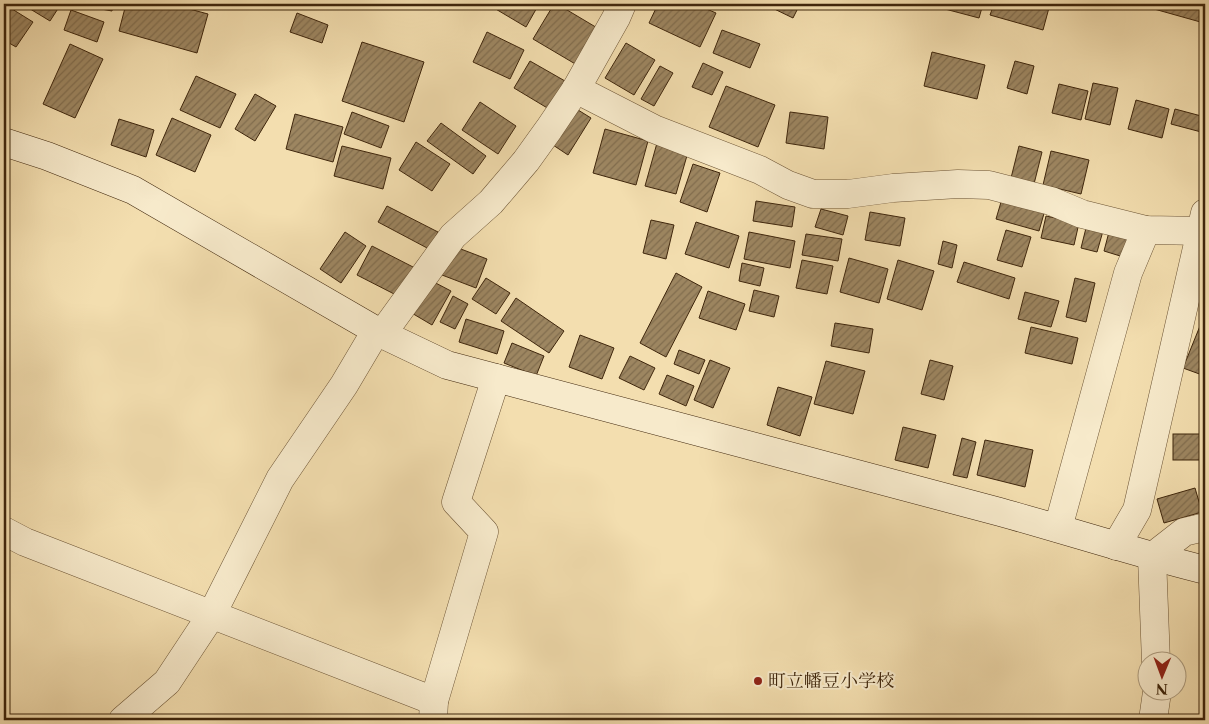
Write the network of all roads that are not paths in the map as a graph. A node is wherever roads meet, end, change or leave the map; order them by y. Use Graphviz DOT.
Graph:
graph roads {
  1 [pos="622,4"];
  2 [pos="576,89"];
  3 [pos="4,142"];
  4 [pos="1204,224"];
  5 [pos="1146,230"];
  6 [pos="379,332"];
  7 [pos="496,378"];
  8 [pos="1205,527"];
  9 [pos="1058,528"];
  10 [pos="4,531"];
  11 [pos="1116,546"];
  12 [pos="1152,557"];
  13 [pos="1205,570"];
  14 [pos="212,614"];
  15 [pos="1156,652"];
  16 [pos="1156,702"];
  17 [pos="433,710"];
  18 [pos="123,720"];
  19 [pos="1153,720"];
  1 -- 2 [label="street"];
  2 -- 5 [label="street"];
  2 -- 6 [label="street"];
  3 -- 6 [label="street"];
  4 -- 5 [label="street"];
  4 -- 11 [label="street"];
  5 -- 9 [label="street"];
  6 -- 7 [label="street"];
  6 -- 14 [label="street"];
  7 -- 9 [label="street"];
  7 -- 17 [label="street"];
  8 -- 12 [label="street"];
  9 -- 11 [label="street"];
  10 -- 14 [label="street"];
  11 -- 12 [label="street"];
  12 -- 13 [label="street"];
  12 -- 15 [label="street"];
  14 -- 17 [label="street"];
  14 -- 18 [label="street"];
  16 -- 19 [label="street"];
}
